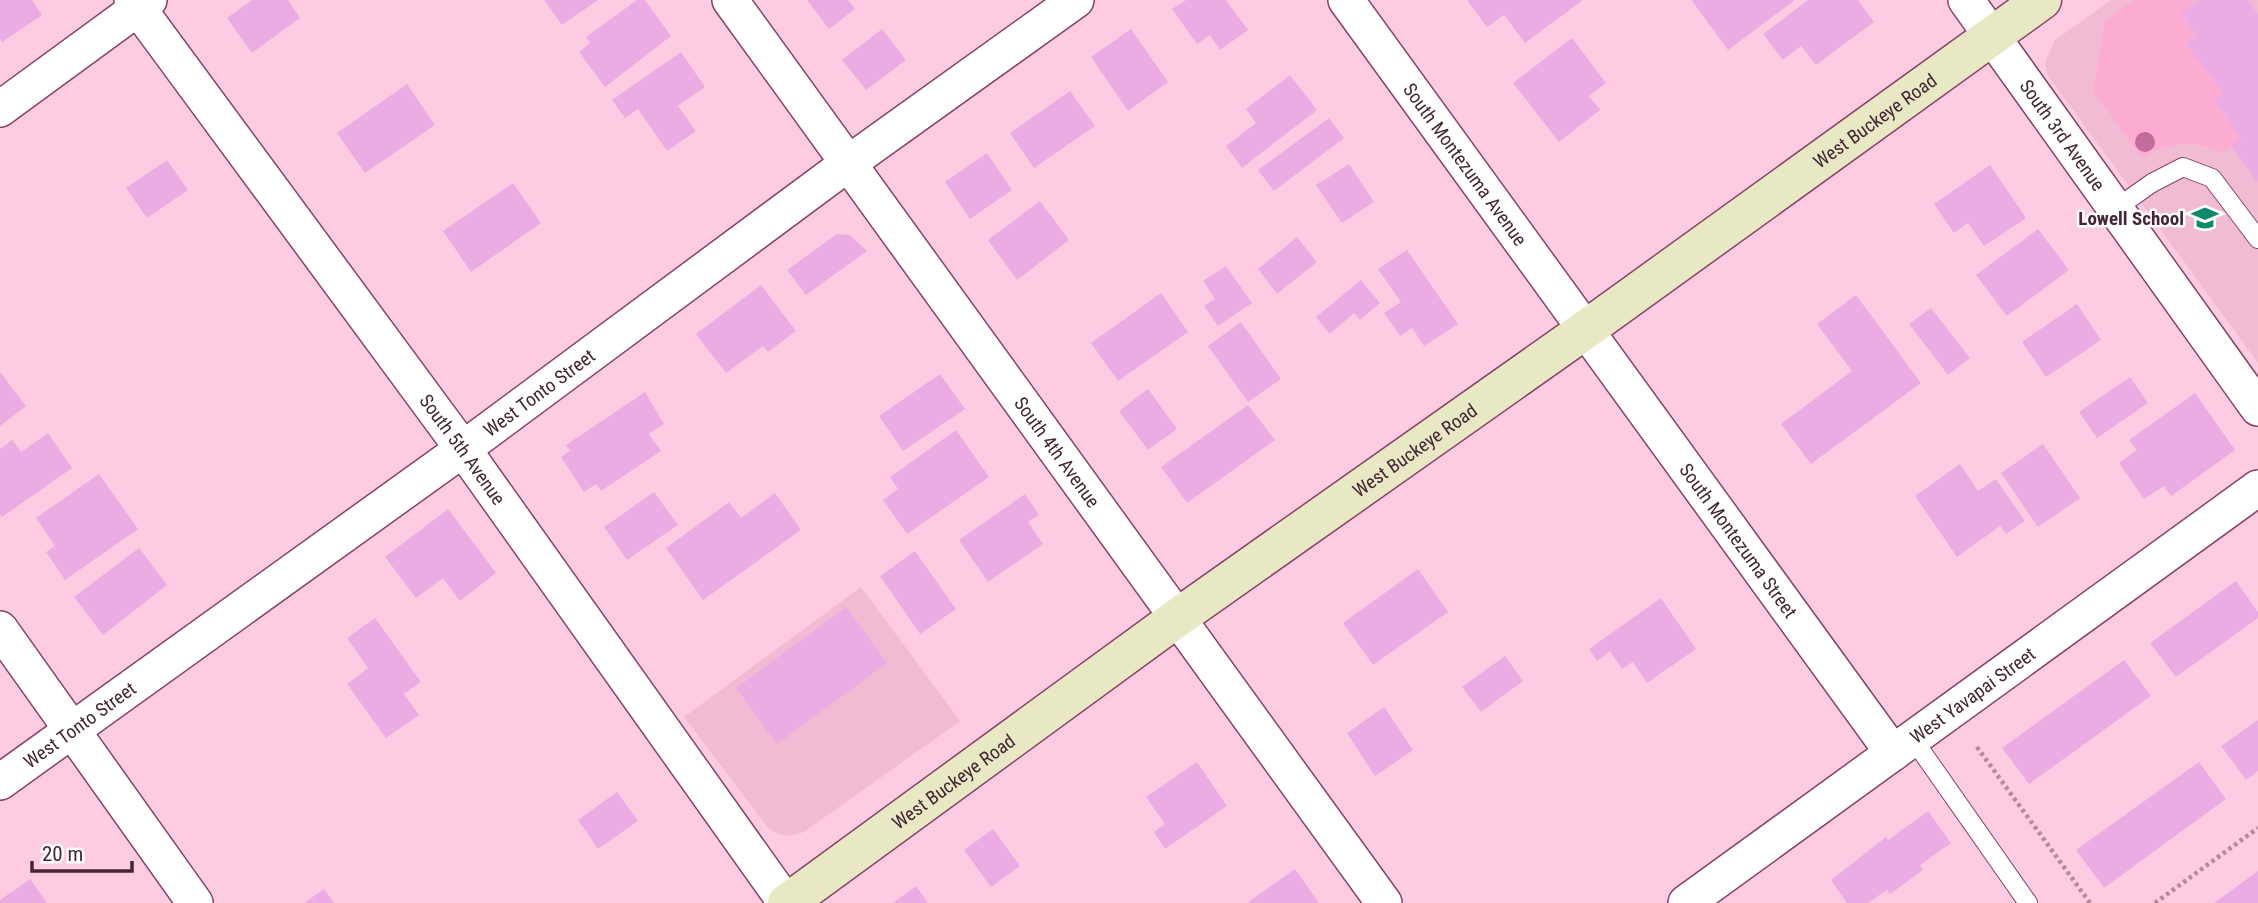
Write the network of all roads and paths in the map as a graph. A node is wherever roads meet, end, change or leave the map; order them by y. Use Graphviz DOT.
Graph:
graph roads {
  1 [pos="730,0"];
  2 [pos="1076,0"];
  3 [pos="1346,0"];
  4 [pos="1966,0"];
  5 [pos="2042,0"];
  6 [pos="140,3"];
  7 [pos="1993,37"];
  8 [pos="0,110"];
  9 [pos="849,162"];
  10 [pos="2115,209"];
  11 [pos="2258,239"];
  12 [pos="1585,330"];
  13 [pos="2258,408"];
  14 [pos="463,449"];
  15 [pos="2258,488"];
  16 [pos="1177,618"];
  17 [pos="0,629"];
  18 [pos="73,729"];
  19 [pos="1903,746"];
  20 [pos="1977,747"];
  21 [pos="0,782"];
  22 [pos="2258,828"];
  23 [pos="195,903"];
  24 [pos="787,903"];
  25 [pos="1384,903"];
  26 [pos="1686,903"];
  27 [pos="2028,903"];
  28 [pos="2090,903"];
  29 [pos="2155,903"];
  1 -- 9 [label="street, South 4th Avenue"];
  2 -- 9 [label="street, West Tonto Street"];
  3 -- 12 [label="street, South Montezuma Avenue"];
  4 -- 7 [label="street, South 3rd Avenue"];
  5 -- 7 [label="main road, West Buckeye Road"];
  6 -- 8 [label="street"];
  6 -- 14 [label="street, South 5th Avenue"];
  7 -- 10 [label="street, South 3rd Avenue"];
  7 -- 12 [label="main road, West Buckeye Road"];
  9 -- 14 [label="street, West Tonto Street"];
  9 -- 16 [label="street, South 4th Avenue"];
  10 -- 11 [label="lane"];
  10 -- 13 [label="street, South 3rd Avenue"];
  12 -- 16 [label="main road, West Buckeye Road"];
  12 -- 19 [label="street, South Montezuma Street"];
  14 -- 18 [label="street, West Tonto Street"];
  14 -- 24 [label="street, South 5th Avenue"];
  15 -- 19 [label="street, West Yavapai Street"];
  16 -- 24 [label="main road, West Buckeye Road"];
  16 -- 25 [label="street, South 4th Avenue"];
  17 -- 18 [label="street"];
  18 -- 21 [label="street, West Tonto Street"];
  18 -- 23 [label="street"];
  19 -- 26 [label="street, West Yavapai Street"];
  19 -- 27 [label="lane"];
  20 -- 28 [label="path"];
  22 -- 29 [label="path"];
}
